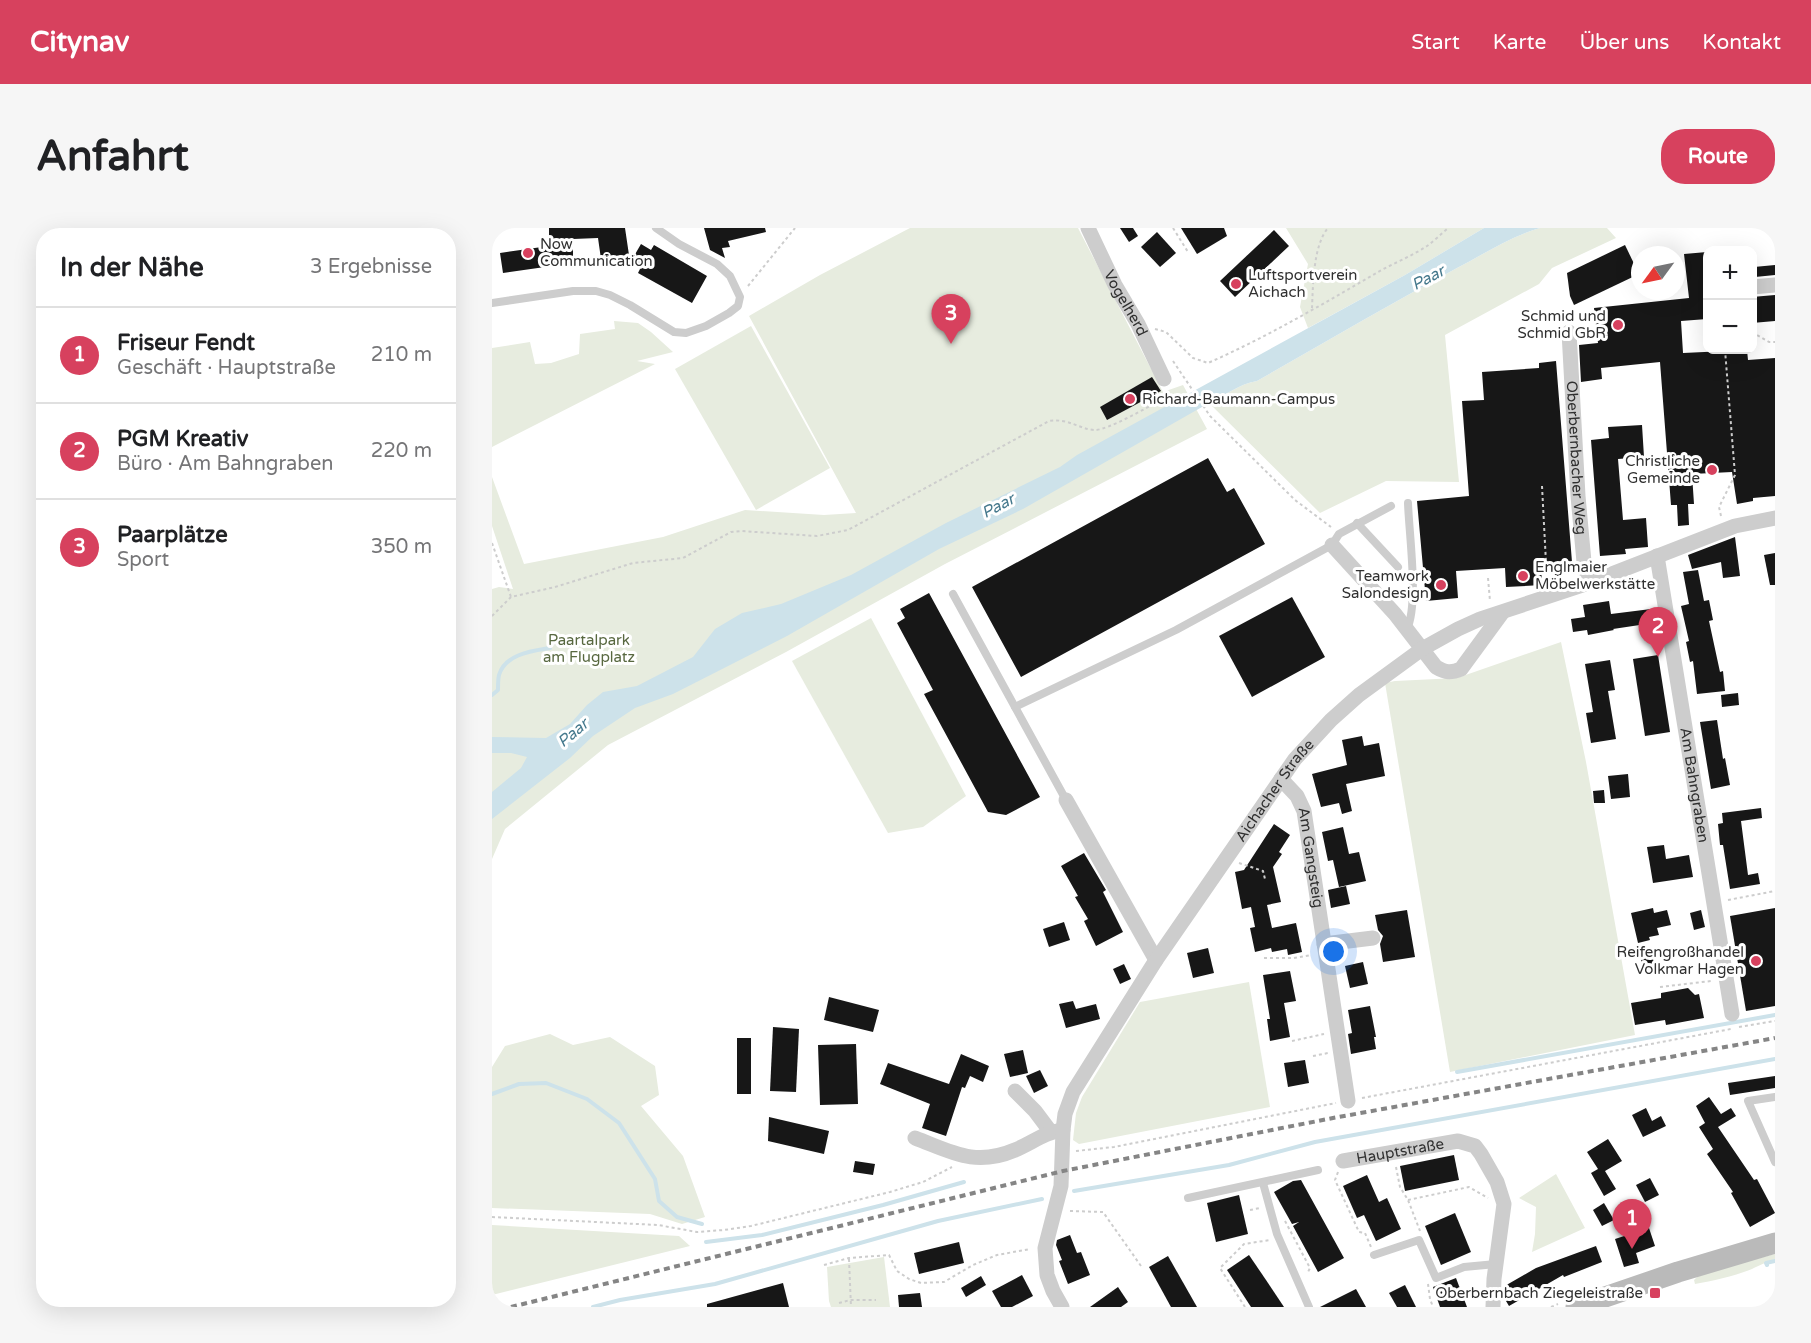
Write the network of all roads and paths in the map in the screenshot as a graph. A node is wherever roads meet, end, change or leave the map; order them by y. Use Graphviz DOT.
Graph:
graph roads {
  1 [pos="657,228"];
  2 [pos="795,228"];
  3 [pos="1088,228"];
  4 [pos="1173,228"];
  5 [pos="1328,228"];
  6 [pos="1448,228"];
  7 [pos="1188,252"];
  8 [pos="1775,285"];
  9 [pos="1757,286"];
  10 [pos="738,292"];
  11 [pos="492,303"];
  12 [pos="1312,308"];
  13 [pos="1138,324"];
  14 [pos="1569,332"];
  15 [pos="1757,335"];
  16 [pos="1775,342"];
  17 [pos="1725,354"];
  18 [pos="1184,375"];
  19 [pos="1164,380"];
  20 [pos="1239,445"];
  21 [pos="1542,486"];
  22 [pos="1408,502"];
  23 [pos="1391,506"];
  24 [pos="1775,518"];
  25 [pos="1357,523"];
  26 [pos="1724,530"];
  27 [pos="492,543"];
  28 [pos="1332,545"];
  29 [pos="1657,556"];
  30 [pos="1398,567"];
  31 [pos="1488,578"];
  32 [pos="1586,584"];
  33 [pos="953,594"];
  34 [pos="511,597"];
  35 [pos="1548,597"];
  36 [pos="1496,615"];
  37 [pos="492,616"];
  38 [pos="1407,629"];
  39 [pos="1422,649"];
  40 [pos="1015,707"];
  41 [pos="1281,779"];
  42 [pos="1066,800"];
  43 [pos="1226,858"];
  44 [pos="1266,879"];
  45 [pos="1775,891"];
  46 [pos="1714,903"];
  47 [pos="1373,938"];
  48 [pos="1325,948"];
  49 [pos="1264,958"];
  50 [pos="1156,960"];
  51 [pos="1726,979"];
  52 [pos="1660,987"];
  53 [pos="1732,1014"];
  54 [pos="1775,1021"];
  55 [pos="1337,1032"];
  56 [pos="1292,1041"];
  57 [pos="1015,1091"];
  58 [pos="1775,1097"];
  59 [pos="1348,1101"];
  60 [pos="1057,1130"];
  61 [pos="915,1138"];
  62 [pos="1063,1150"];
  63 [pos="1392,1152"];
  64 [pos="967,1158"];
  65 [pos="1343,1161"];
  66 [pos="1775,1162"];
  67 [pos="1318,1170"];
  68 [pos="1263,1183"];
  69 [pos="1188,1198"];
  70 [pos="1408,1200"];
  71 [pos="1504,1204"];
  72 [pos="1054,1211"];
  73 [pos="492,1217"];
  74 [pos="1278,1238"];
  75 [pos="1419,1240"];
  76 [pos="1775,1243"];
  77 [pos="1045,1248"];
  78 [pos="1374,1255"];
  79 [pos="849,1258"];
  80 [pos="1496,1264"];
  81 [pos="824,1265"];
  82 [pos="1141,1266"];
  83 [pos="1436,1278"];
  84 [pos="850,1300"];
  85 [pos="876,1300"];
  86 [pos="839,1303"];
  87 [pos="851,1307"];
  88 [pos="1062,1307"];
  89 [pos="1245,1307"];
  90 [pos="1309,1307"];
  91 [pos="1433,1307"];
  92 [pos="1493,1307"];
  93 [pos="1576,1307"];
  1 -- 10 [label="lane"];
  2 -- 10 [label="path"];
  3 -- 13 [label="street, Vogelherd"];
  4 -- 7 [label="path"];
  5 -- 12 [label="path"];
  6 -- 12 [label="path"];
  8 -- 9 [label="street"];
  10 -- 11 [label="lane"];
  12 -- 13 [label="path"];
  13 -- 19 [label="street, Vogelherd"];
  14 -- 32 [label="street, Oberbernbacher Weg"];
  15 -- 16 [label="path"];
  17 -- 26 [label="path"];
  18 -- 20 [label="path"];
  19 -- 34 [label="path"];
  21 -- 35 [label="path"];
  22 -- 38 [label="lane"];
  23 -- 25 [label="lane"];
  24 -- 26 [label="street"];
  25 -- 28 [label="lane"];
  25 -- 30 [label="lane"];
  26 -- 29 [label="street"];
  27 -- 34 [label="path"];
  28 -- 38 [label="street"];
  28 -- 40 [label="lane"];
  29 -- 32 [label="street"];
  29 -- 46 [label="street, Am Bahngraben"];
  31 -- 36 [label="path"];
  32 -- 35 [label="street"];
  33 -- 40 [label="lane"];
  34 -- 37 [label="path"];
  35 -- 36 [label="street"];
  36 -- 39 [label="street"];
  36 -- 39 [label="street"];
  38 -- 39 [label="street"];
  39 -- 41 [label="street, Aichacher Straße"];
  40 -- 42 [label="lane"];
  41 -- 43 [label="street, Aichacher Straße"];
  41 -- 48 [label="street, Am Gangsteig"];
  42 -- 50 [label="street"];
  43 -- 44 [label="path"];
  43 -- 50 [label="street, Aichacher Straße"];
  45 -- 46 [label="path"];
  46 -- 51 [label="street, Am Bahngraben"];
  47 -- 48 [label="street"];
  48 -- 49 [label="path"];
  48 -- 55 [label="street, Am Gangsteig"];
  50 -- 60 [label="street, Aichacher Straße"];
  51 -- 52 [label="path"];
  51 -- 53 [label="street, Am Bahngraben"];
  54 -- 59 [label="path"];
  55 -- 56 [label="path"];
  55 -- 59 [label="street, Am Gangsteig"];
  57 -- 60 [label="street"];
  58 -- 66 [label="lane"];
  59 -- 62 [label="path"];
  60 -- 62 [label="street, Aichacher Straße"];
  60 -- 64 [label="street"];
  61 -- 64 [label="street"];
  62 -- 72 [label="street, Aichacher Straße"];
  63 -- 65 [label="street, Hauptstraße"];
  63 -- 70 [label="path"];
  63 -- 71 [label="street, Hauptstraße"];
  64 -- 73 [label="path"];
  65 -- 78 [label="path"];
  67 -- 68 [label="lane"];
  68 -- 69 [label="lane"];
  68 -- 74 [label="lane"];
  70 -- 71 [label="path"];
  70 -- 75 [label="path"];
  71 -- 80 [label="street, Hauptstraße"];
  72 -- 77 [label="street, Aichacher Straße"];
  72 -- 82 [label="path"];
  74 -- 89 [label="path"];
  74 -- 90 [label="lane"];
  75 -- 78 [label="lane"];
  75 -- 83 [label="lane"];
  76 -- 93 [label="main road"];
  77 -- 79 [label="path"];
  77 -- 88 [label="street, Aichacher Straße"];
  79 -- 81 [label="path"];
  79 -- 84 [label="path"];
  80 -- 83 [label="lane"];
  80 -- 92 [label="street, Hauptstraße"];
  83 -- 91 [label="path"];
  84 -- 85 [label="path"];
  84 -- 86 [label="path"];
  84 -- 87 [label="path"];
}
